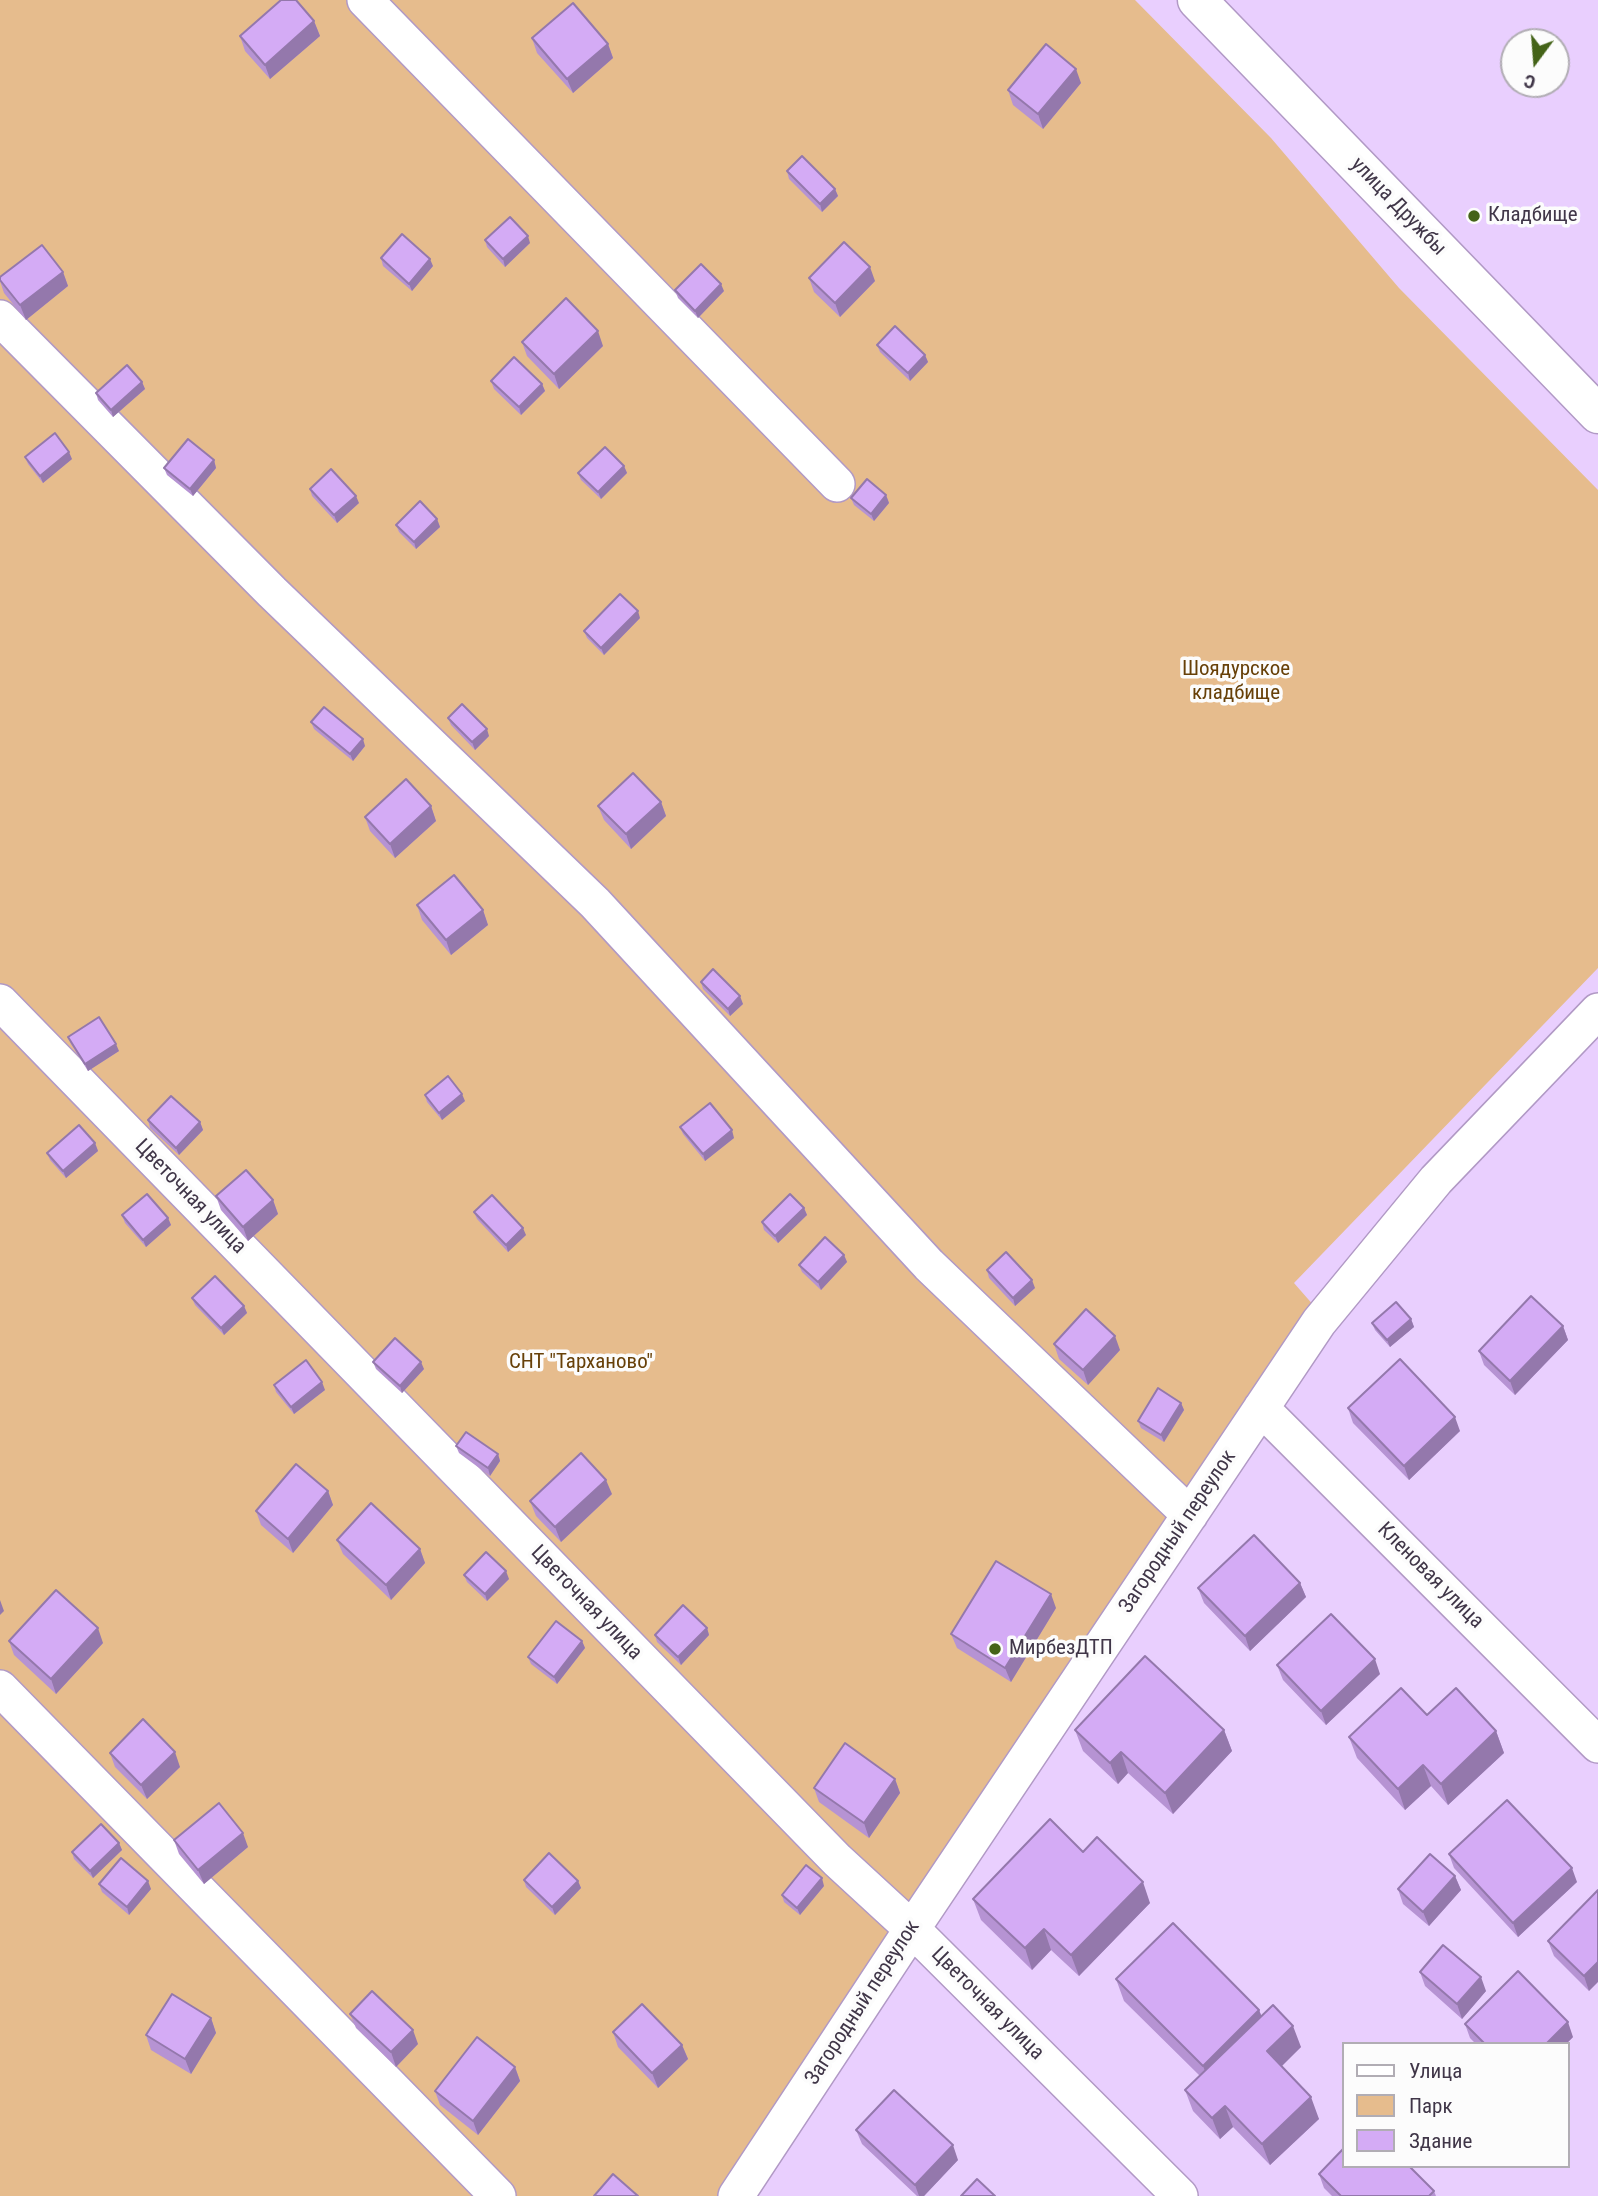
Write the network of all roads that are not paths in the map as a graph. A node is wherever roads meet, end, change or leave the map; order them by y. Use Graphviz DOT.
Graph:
graph roads {
  1 [pos="365,0"];
  2 [pos="1197,0"];
  3 [pos="0,318"];
  4 [pos="1598,414"];
  5 [pos="836,484"];
  6 [pos="0,1002"];
  7 [pos="1598,1011"];
  8 [pos="1261,1408"];
  9 [pos="1190,1515"];
  10 [pos="0,1688"];
  11 [pos="1598,1745"];
  12 [pos="912,1928"];
  13 [pos="498,2196"];
  14 [pos="736,2196"];
  15 [pos="1180,2196"];
  1 -- 5 [label="street"];
  2 -- 4 [label="main road, улица Дружбы"];
  3 -- 9 [label="street"];
  6 -- 12 [label="street, Цветочная улица"];
  7 -- 8 [label="street, Загородный переулок"];
  8 -- 9 [label="street, Загородный переулок"];
  8 -- 11 [label="street, Кленовая улица"];
  9 -- 12 [label="street, Загородный переулок"];
  10 -- 13 [label="street"];
  12 -- 14 [label="street, Загородный переулок"];
  12 -- 15 [label="street, Цветочная улица"];
}
